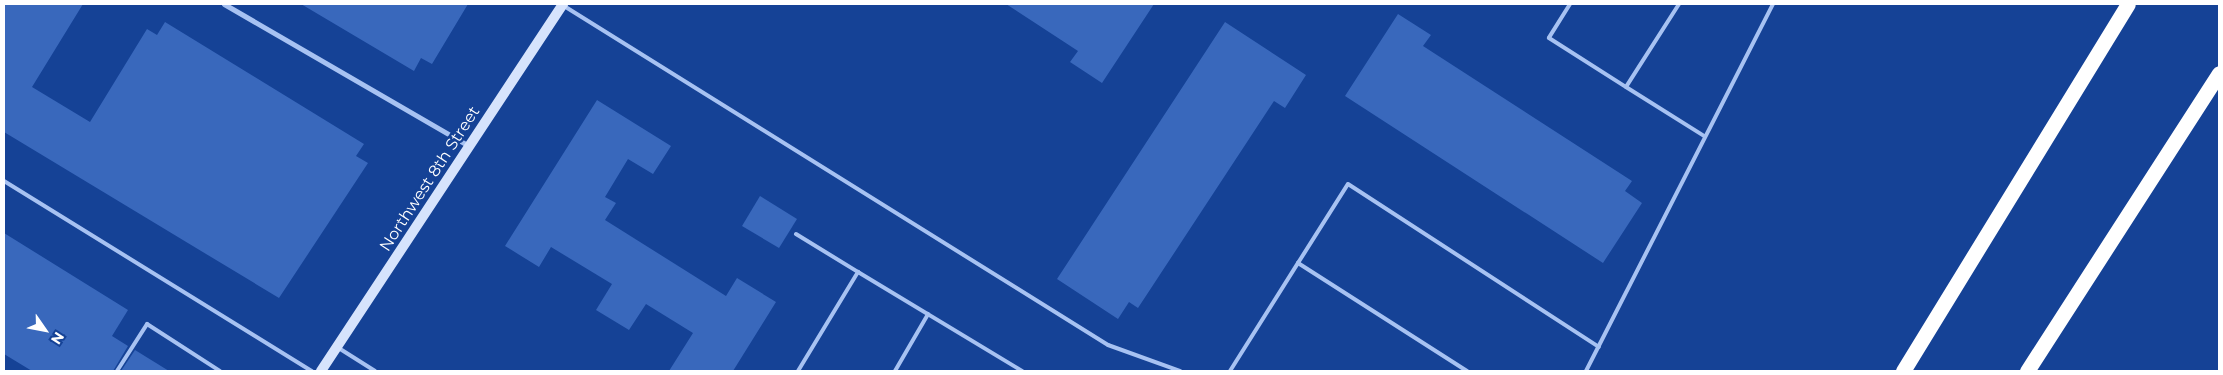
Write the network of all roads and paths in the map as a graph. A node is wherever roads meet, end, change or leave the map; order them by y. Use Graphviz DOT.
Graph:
graph roads {
  1 [pos="224,4"];
  2 [pos="562,4"];
  3 [pos="1570,4"];
  4 [pos="1679,4"];
  5 [pos="1773,4"];
  6 [pos="2128,4"];
  7 [pos="2219,73"];
  8 [pos="1626,87"];
  9 [pos="1704,136"];
  10 [pos="470,146"];
  11 [pos="4,181"];
  12 [pos="796,234"];
  13 [pos="1298,263"];
  14 [pos="858,272"];
  15 [pos="928,314"];
  16 [pos="1599,346"];
  17 [pos="337,347"];
  18 [pos="117,371"];
  19 [pos="220,371"];
  20 [pos="312,371"];
  21 [pos="321,371"];
  22 [pos="376,371"];
  23 [pos="798,371"];
  24 [pos="895,371"];
  25 [pos="1022,371"];
  26 [pos="1180,371"];
  27 [pos="1231,371"];
  28 [pos="1467,371"];
  29 [pos="1586,371"];
  30 [pos="1903,371"];
  31 [pos="2027,371"];
  1 -- 10 [label="street"];
  2 -- 10 [label="street, Northwest 8th Street"];
  2 -- 26 [label="lane"];
  3 -- 8 [label="lane"];
  4 -- 8 [label="lane"];
  5 -- 9 [label="lane"];
  6 -- 30 [label="highway"];
  7 -- 31 [label="highway"];
  8 -- 9 [label="lane"];
  9 -- 16 [label="lane"];
  10 -- 17 [label="street, Northwest 8th Street"];
  11 -- 20 [label="lane"];
  12 -- 14 [label="lane"];
  13 -- 16 [label="lane"];
  13 -- 27 [label="lane"];
  13 -- 28 [label="lane"];
  14 -- 15 [label="lane"];
  14 -- 23 [label="lane"];
  15 -- 24 [label="lane"];
  15 -- 25 [label="lane"];
  16 -- 29 [label="lane"];
  17 -- 21 [label="street, Northwest 8th Street"];
  17 -- 22 [label="lane"];
  18 -- 19 [label="lane"];
}
